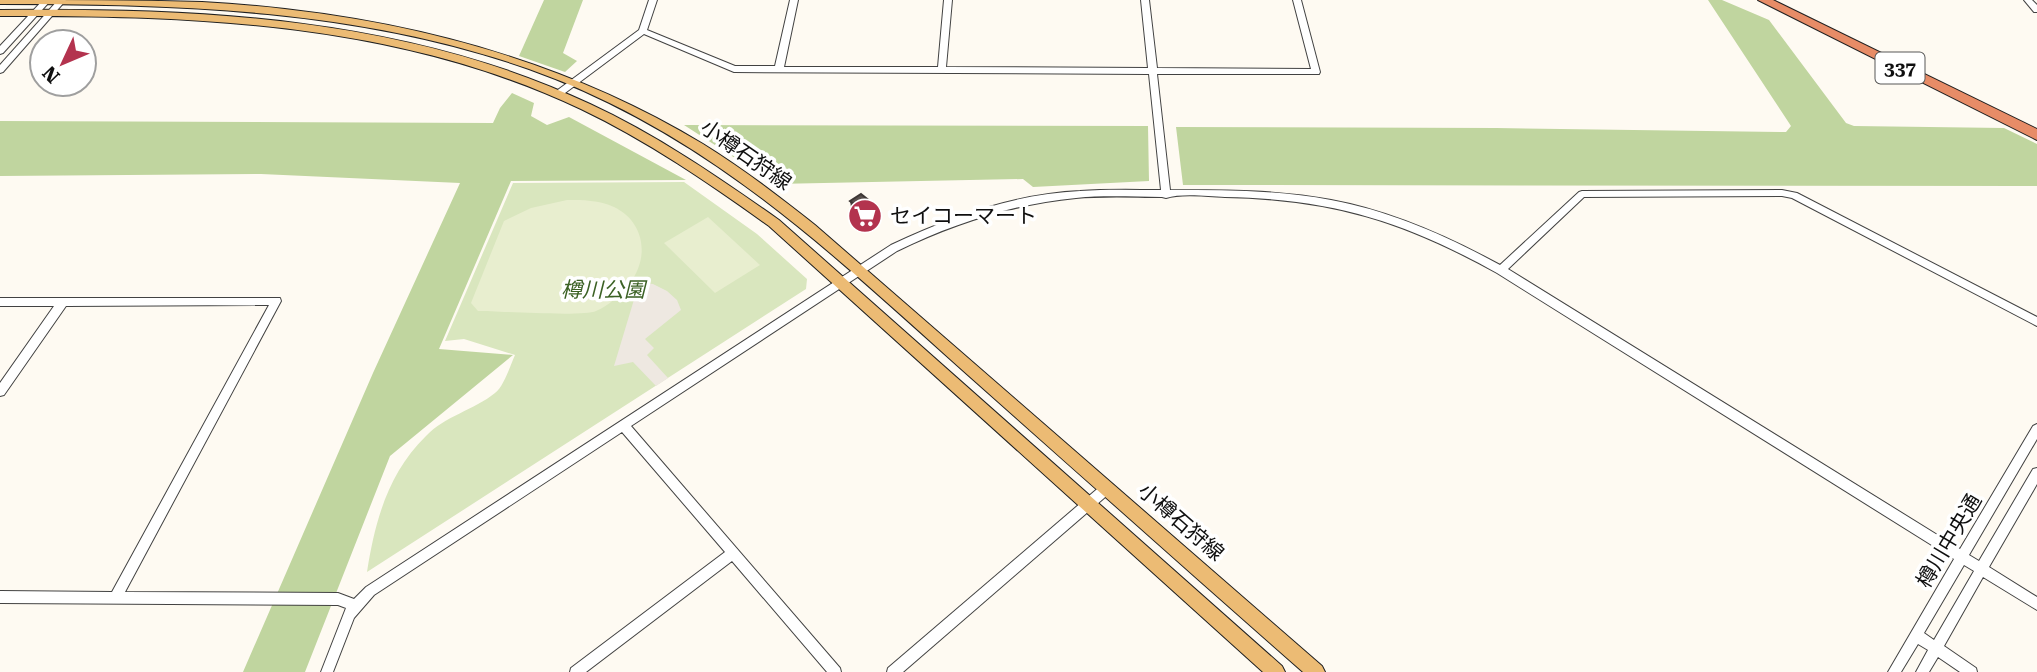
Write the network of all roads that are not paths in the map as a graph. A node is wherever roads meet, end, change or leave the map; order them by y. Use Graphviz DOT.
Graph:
graph roads {
  1 [pos="46,0"];
  2 [pos="61,0"];
  3 [pos="653,0"];
  4 [pos="794,0"];
  5 [pos="947,0"];
  6 [pos="1145,0"];
  7 [pos="1297,0"];
  8 [pos="1764,0"];
  9 [pos="1782,0"];
  10 [pos="2028,0"];
  11 [pos="0,1"];
  12 [pos="2037,10"];
  13 [pos="51,12"];
  14 [pos="0,13"];
  15 [pos="34,13"];
  16 [pos="642,31"];
  17 [pos="0,51"];
  18 [pos="779,69"];
  19 [pos="0,70"];
  20 [pos="942,70"];
  21 [pos="1153,71"];
  22 [pos="574,83"];
  23 [pos="558,94"];
  24 [pos="2037,124"];
  25 [pos="2037,135"];
  26 [pos="1166,195"];
  27 [pos="859,270"];
  28 [pos="1501,270"];
  29 [pos="841,282"];
  30 [pos="0,302"];
  31 [pos="62,303"];
  32 [pos="2037,322"];
  33 [pos="0,392"];
  34 [pos="622,425"];
  35 [pos="2037,429"];
  36 [pos="2037,473"];
  37 [pos="1107,488"];
  38 [pos="1088,504"];
  39 [pos="733,554"];
  40 [pos="1962,557"];
  41 [pos="1982,569"];
  42 [pos="0,597"];
  43 [pos="115,598"];
  44 [pos="2037,604"];
  45 [pos="356,606"];
  46 [pos="1916,635"];
  47 [pos="1936,649"];
  48 [pos="327,672"];
  49 [pos="576,672"];
  50 [pos="835,672"];
  51 [pos="893,672"];
  52 [pos="1276,672"];
  53 [pos="1316,672"];
  54 [pos="1894,672"];
  55 [pos="1922,672"];
  56 [pos="1971,672"];
  1 -- 2 [label="main road, 小樽石狩線"];
  1 -- 11 [label="main road, 小樽石狩線"];
  1 -- 15 [label="street"];
  2 -- 13 [label="street"];
  2 -- 22 [label="main road, 小樽石狩線"];
  3 -- 16 [label="street"];
  4 -- 18 [label="street"];
  5 -- 20 [label="street"];
  6 -- 21 [label="street"];
  7 -- 21 [label="street"];
  8 -- 25 [label="highway, 337"];
  9 -- 24 [label="highway, 337"];
  10 -- 12 [label="street"];
  13 -- 15 [label="main road, 小樽石狩線"];
  13 -- 19 [label="street"];
  13 -- 23 [label="main road, 小樽石狩線"];
  14 -- 15 [label="main road, 小樽石狩線"];
  15 -- 17 [label="street"];
  16 -- 18 [label="street"];
  16 -- 22 [label="street"];
  18 -- 20 [label="street"];
  20 -- 21 [label="street"];
  21 -- 26 [label="street"];
  22 -- 23 [label="street"];
  22 -- 27 [label="main road, 小樽石狩線"];
  23 -- 29 [label="main road, 小樽石狩線"];
  26 -- 27 [label="street"];
  26 -- 28 [label="street"];
  27 -- 29 [label="street"];
  27 -- 37 [label="main road, 小樽石狩線"];
  28 -- 32 [label="street"];
  28 -- 40 [label="street"];
  29 -- 34 [label="street"];
  29 -- 38 [label="main road, 小樽石狩線"];
  30 -- 31 [label="street"];
  31 -- 33 [label="street"];
  31 -- 43 [label="street"];
  34 -- 39 [label="street"];
  34 -- 45 [label="street"];
  35 -- 40 [label="street, 樽川中央通"];
  36 -- 41 [label="street, 樽川中央通"];
  37 -- 38 [label="street"];
  37 -- 53 [label="main road, 小樽石狩線"];
  38 -- 51 [label="street"];
  38 -- 52 [label="main road, 小樽石狩線"];
  39 -- 49 [label="street"];
  39 -- 50 [label="street"];
  40 -- 41 [label="street"];
  40 -- 46 [label="street, 樽川中央通"];
  41 -- 44 [label="street"];
  41 -- 47 [label="street, 樽川中央通"];
  42 -- 43 [label="street"];
  43 -- 45 [label="street"];
  45 -- 48 [label="street"];
  46 -- 47 [label="street"];
  46 -- 54 [label="street, 樽川中央通"];
  47 -- 55 [label="street, 樽川中央通"];
  47 -- 56 [label="street"];
}
